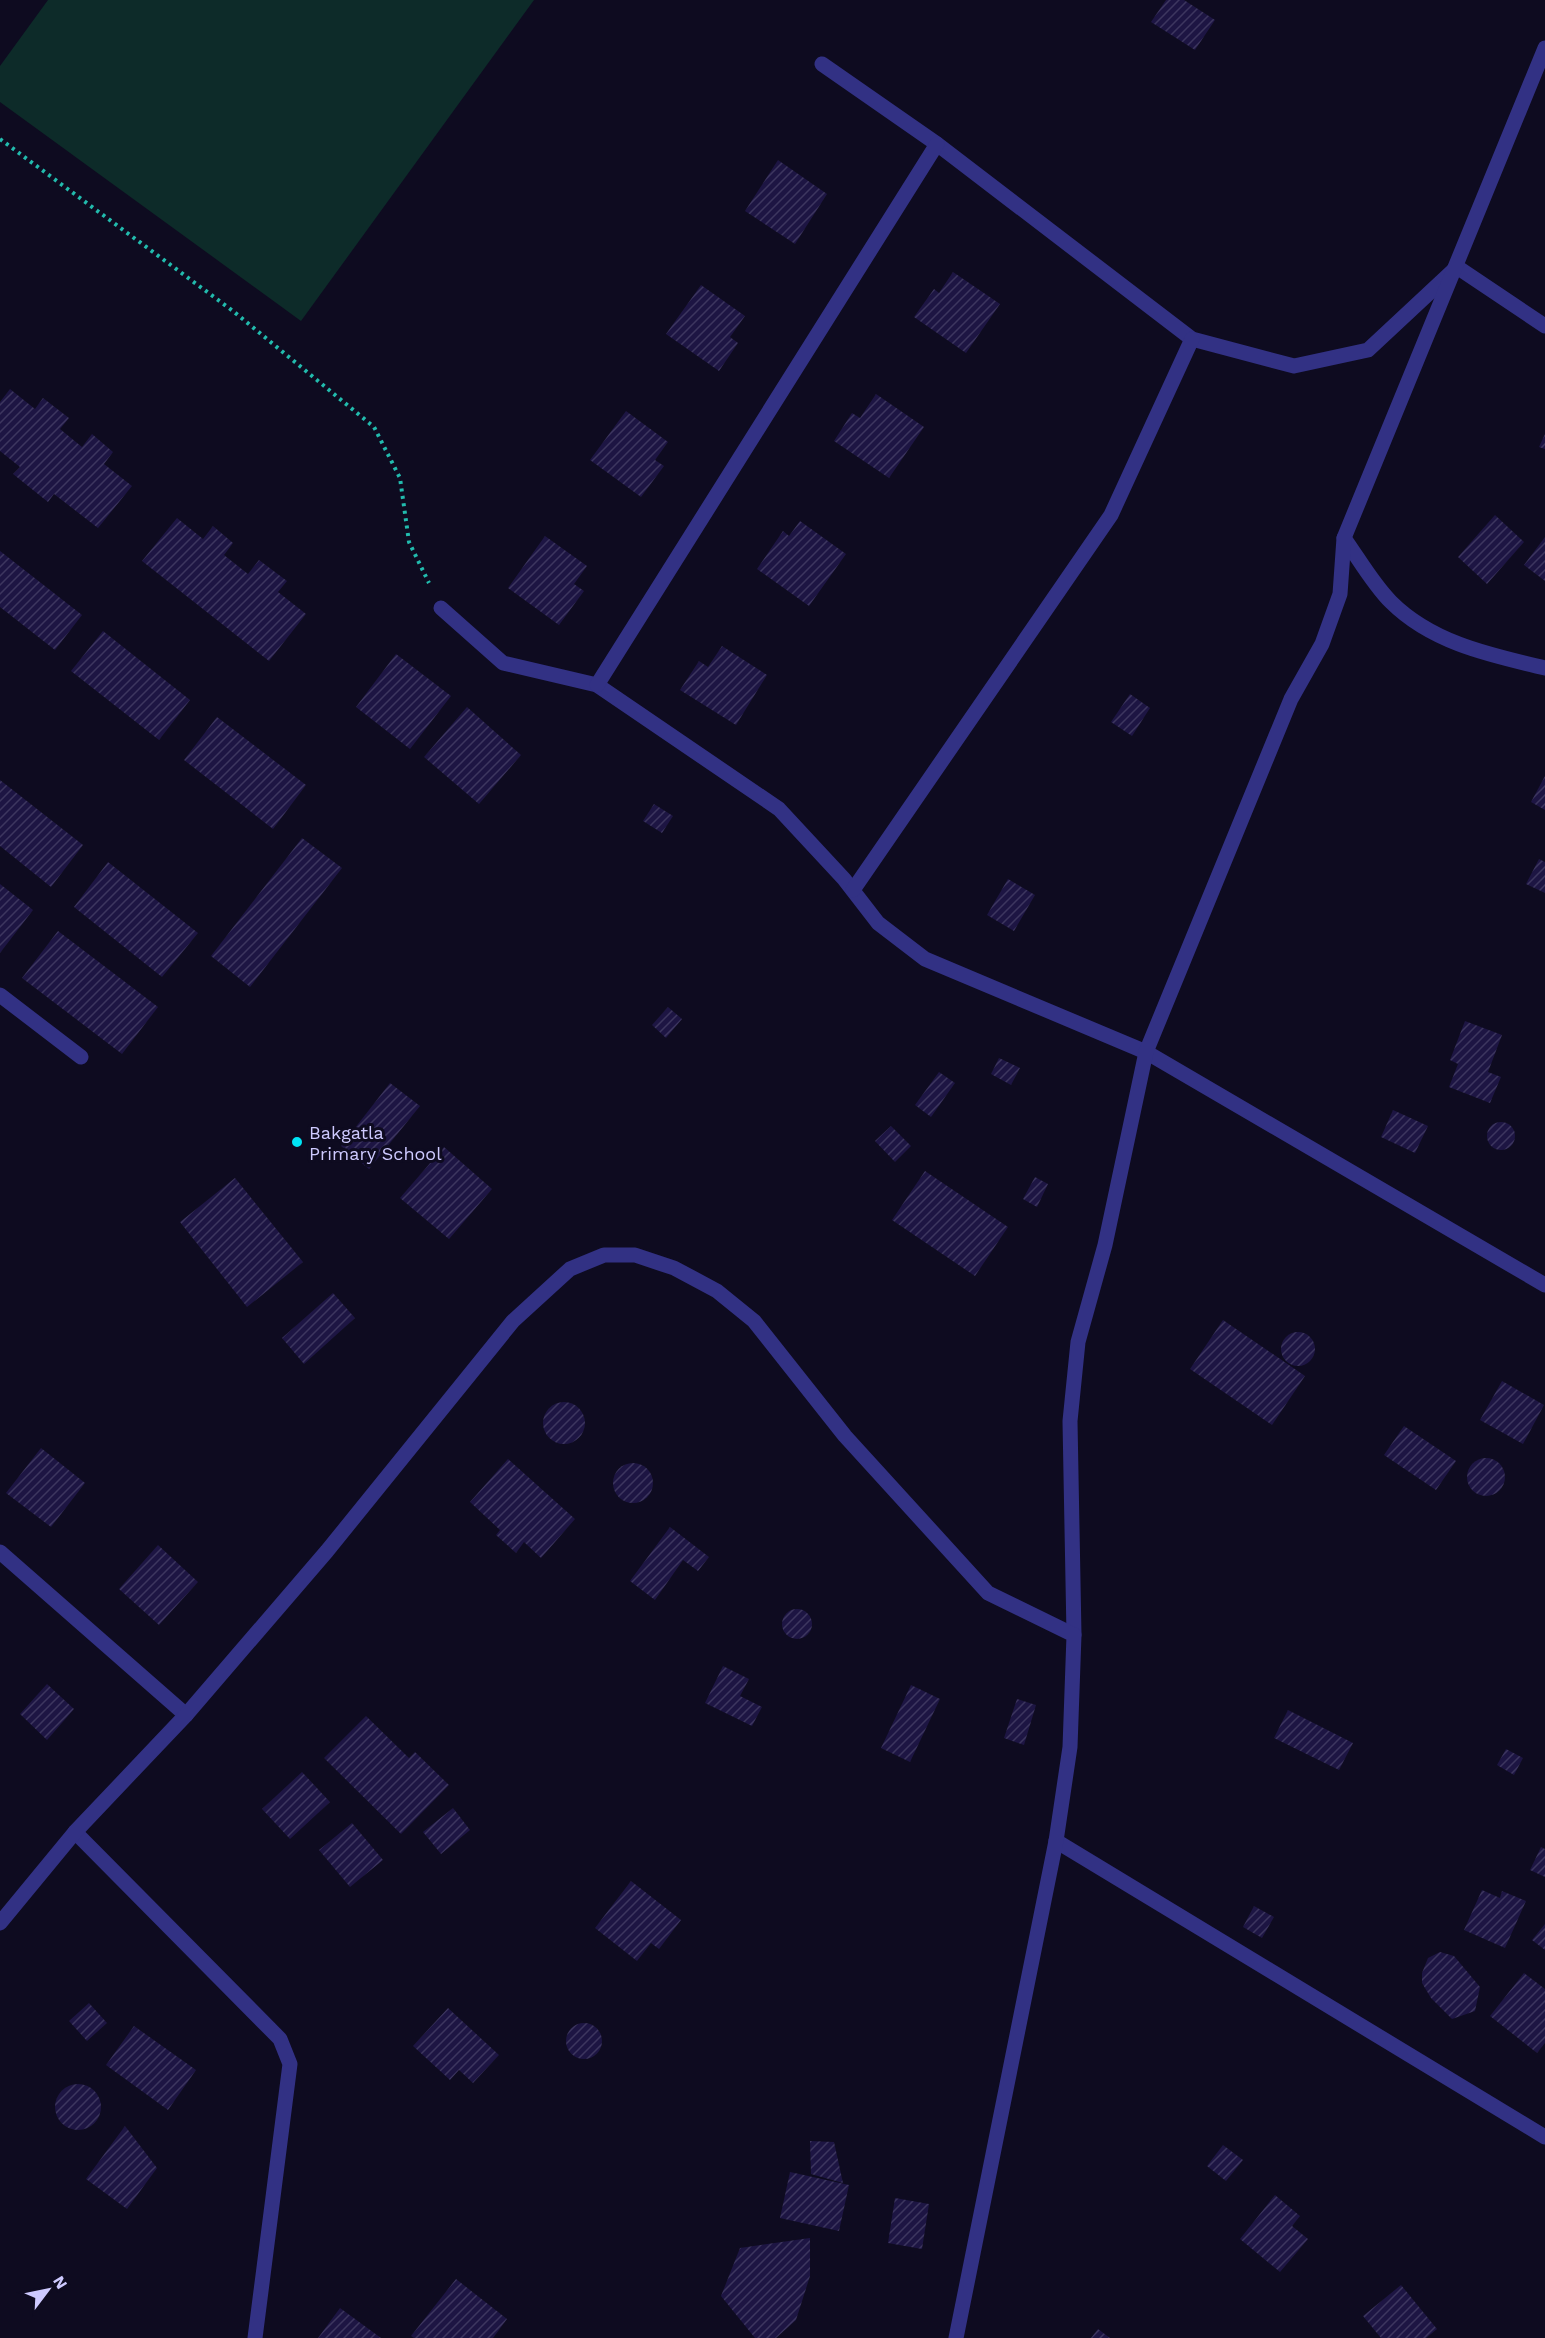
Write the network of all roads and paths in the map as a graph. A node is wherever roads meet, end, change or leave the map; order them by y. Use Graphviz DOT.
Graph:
graph roads {
  1 [pos="1545,48"];
  2 [pos="822,64"];
  3 [pos="0,139"];
  4 [pos="937,144"];
  5 [pos="1457,267"];
  6 [pos="1545,326"];
  7 [pos="1192,339"];
  8 [pos="1344,538"];
  9 [pos="441,608"];
  10 [pos="1545,668"];
  11 [pos="597,686"];
  12 [pos="853,890"];
  13 [pos="0,995"];
  14 [pos="1146,1052"];
  15 [pos="81,1057"];
  16 [pos="1545,1285"];
  17 [pos="0,1552"];
  18 [pos="1074,1635"];
  19 [pos="186,1715"];
  20 [pos="75,1832"];
  21 [pos="1056,1841"];
  22 [pos="0,1923"];
  23 [pos="1545,2137"];
  24 [pos="255,2338"];
  25 [pos="956,2338"];
  1 -- 5 [label="street"];
  2 -- 4 [label="street"];
  3 -- 9 [label="path"];
  4 -- 7 [label="street"];
  4 -- 11 [label="street"];
  5 -- 6 [label="street"];
  5 -- 7 [label="street"];
  5 -- 8 [label="street"];
  7 -- 12 [label="street"];
  8 -- 10 [label="street"];
  8 -- 14 [label="street"];
  9 -- 11 [label="street"];
  11 -- 12 [label="street"];
  12 -- 14 [label="street"];
  13 -- 15 [label="street"];
  14 -- 16 [label="street"];
  14 -- 18 [label="street"];
  17 -- 19 [label="street"];
  18 -- 19 [label="street"];
  18 -- 21 [label="street"];
  19 -- 20 [label="street"];
  20 -- 22 [label="street"];
  20 -- 24 [label="street"];
  21 -- 23 [label="street"];
  21 -- 25 [label="street"];
}
